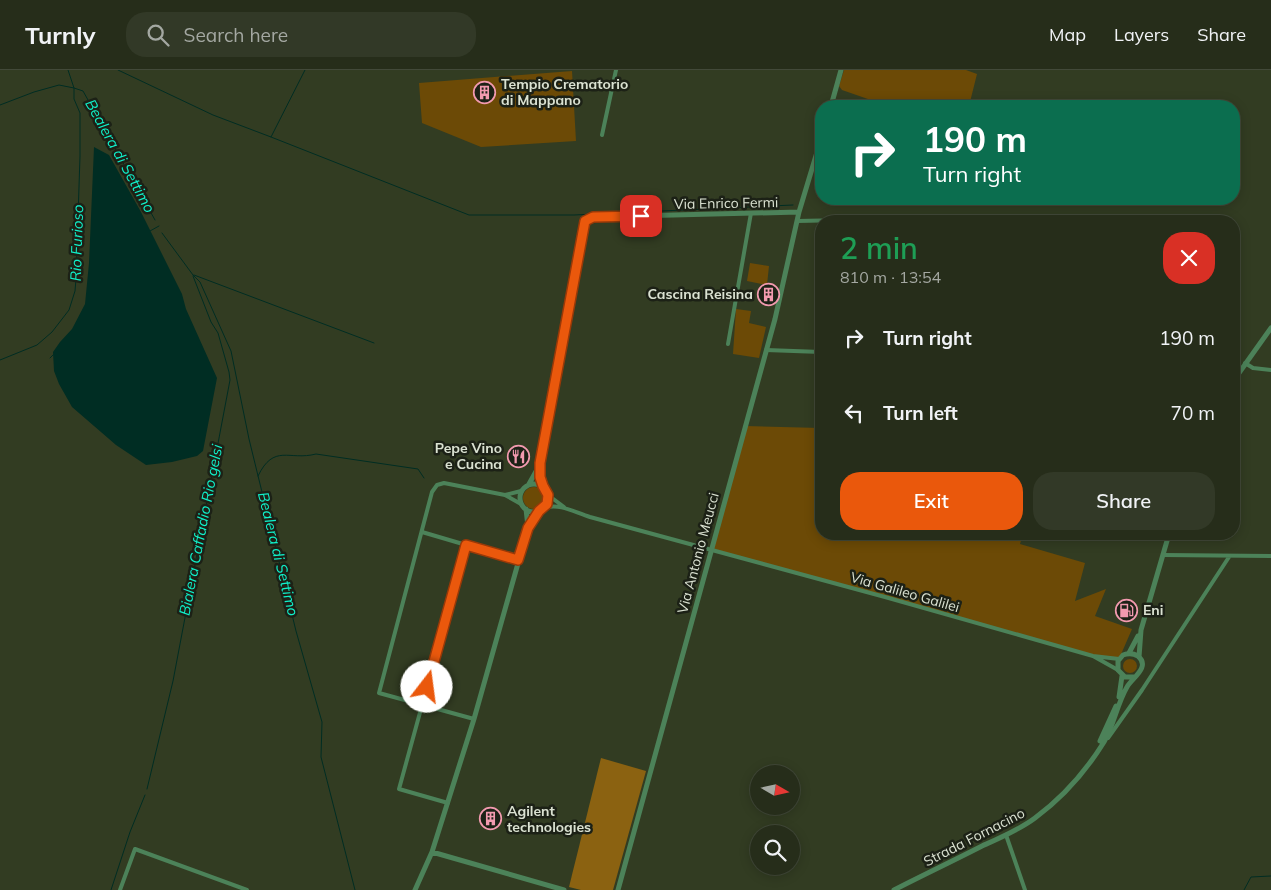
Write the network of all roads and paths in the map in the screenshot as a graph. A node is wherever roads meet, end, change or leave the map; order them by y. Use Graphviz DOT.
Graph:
graph roads {
  1 [pos="616,70"];
  2 [pos="841,70"];
  3 [pos="833,100"];
  4 [pos="602,135"];
  5 [pos="815,159"];
  6 [pos="799,212"];
  7 [pos="751,213"];
  8 [pos="797,221"];
  9 [pos="815,221"];
  10 [pos="1271,328"];
  11 [pos="728,344"];
  12 [pos="766,350"];
  13 [pos="815,352"];
  14 [pos="1246,363"];
  15 [pos="1271,370"];
  16 [pos="1240,372"];
  17 [pos="540,463"];
  18 [pos="529,484"];
  19 [pos="543,486"];
  20 [pos="522,491"];
  21 [pos="505,495"];
  22 [pos="548,495"];
  23 [pos="521,504"];
  24 [pos="564,507"];
  25 [pos="526,510"];
  26 [pos="541,510"];
  27 [pos="528,528"];
  28 [pos="422,532"];
  29 [pos="1168,540"];
  30 [pos="466,545"];
  31 [pos="711,550"];
  32 [pos="1163,555"];
  33 [pos="1271,556"];
  34 [pos="1229,557"];
  35 [pos="518,560"];
  36 [pos="1141,630"];
  37 [pos="1129,653"];
  38 [pos="1093,656"];
  39 [pos="1139,657"];
  40 [pos="1120,659"];
  41 [pos="1118,670"];
  42 [pos="1122,676"];
  43 [pos="1135,677"];
  44 [pos="422,705"];
  45 [pos="474,719"];
  46 [pos="1104,741"];
  47 [pos="1098,750"];
  48 [pos="448,803"];
  49 [pos="1006,835"];
  50 [pos="432,852"];
  51 [pos="120,890"];
  52 [pos="247,890"];
  53 [pos="415,890"];
  54 [pos="564,890"];
  55 [pos="618,890"];
  56 [pos="894,890"];
  57 [pos="1025,890"];
  1 -- 4 [label="street"];
  2 -- 3 [label="street"];
  5 -- 6 [label="street, Via Antonio Meucci"];
  6 -- 7 [label="street, Via Enrico Fermi"];
  6 -- 8 [label="street, Via Antonio Meucci"];
  7 -- 11 [label="street"];
  7 -- 17 [label="street, Via Enrico Fermi"];
  8 -- 9 [label="street"];
  8 -- 12 [label="street, Via Antonio Meucci"];
  10 -- 14 [label="street"];
  12 -- 13 [label="street"];
  12 -- 31 [label="street, Via Antonio Meucci"];
  14 -- 15 [label="street"];
  14 -- 16 [label="street"];
  17 -- 18 [label="street"];
  17 -- 19 [label="street"];
  18 -- 19 [label="street"];
  18 -- 20 [label="street"];
  19 -- 22 [label="street"];
  20 -- 21 [label="street"];
  20 -- 23 [label="street"];
  21 -- 23 [label="street"];
  21 -- 28 [label="street"];
  22 -- 24 [label="street"];
  22 -- 26 [label="street"];
  23 -- 25 [label="street"];
  24 -- 26 [label="street"];
  24 -- 31 [label="street, Via Galileo Galilei"];
  25 -- 26 [label="street"];
  25 -- 27 [label="street"];
  26 -- 27 [label="street"];
  27 -- 35 [label="street"];
  28 -- 30 [label="street"];
  28 -- 44 [label="street"];
  29 -- 32 [label="street"];
  30 -- 35 [label="street"];
  30 -- 44 [label="street"];
  31 -- 38 [label="street, Via Galileo Galilei"];
  31 -- 55 [label="street, Via Antonio Meucci"];
  32 -- 34 [label="street"];
  32 -- 36 [label="street"];
  33 -- 34 [label="street"];
  34 -- 46 [label="street, Strada Fornacino"];
  35 -- 45 [label="street"];
  36 -- 37 [label="street"];
  36 -- 39 [label="street"];
  37 -- 39 [label="street"];
  37 -- 40 [label="street"];
  38 -- 40 [label="street, Via Galileo Galilei"];
  38 -- 41 [label="street, Via Galileo Galilei"];
  39 -- 43 [label="street"];
  40 -- 41 [label="street"];
  41 -- 42 [label="street"];
  42 -- 43 [label="street"];
  42 -- 47 [label="street, Strada Fornacino"];
  43 -- 46 [label="street, Strada Fornacino"];
  44 -- 45 [label="street"];
  44 -- 48 [label="street"];
  45 -- 48 [label="street"];
  46 -- 47 [label="street, Strada Fornacino"];
  47 -- 49 [label="street, Strada Fornacino"];
  48 -- 50 [label="street"];
  49 -- 56 [label="street, Strada Fornacino"];
  49 -- 57 [label="street"];
  50 -- 53 [label="street"];
  50 -- 54 [label="street"];
  51 -- 52 [label="street"];
}
